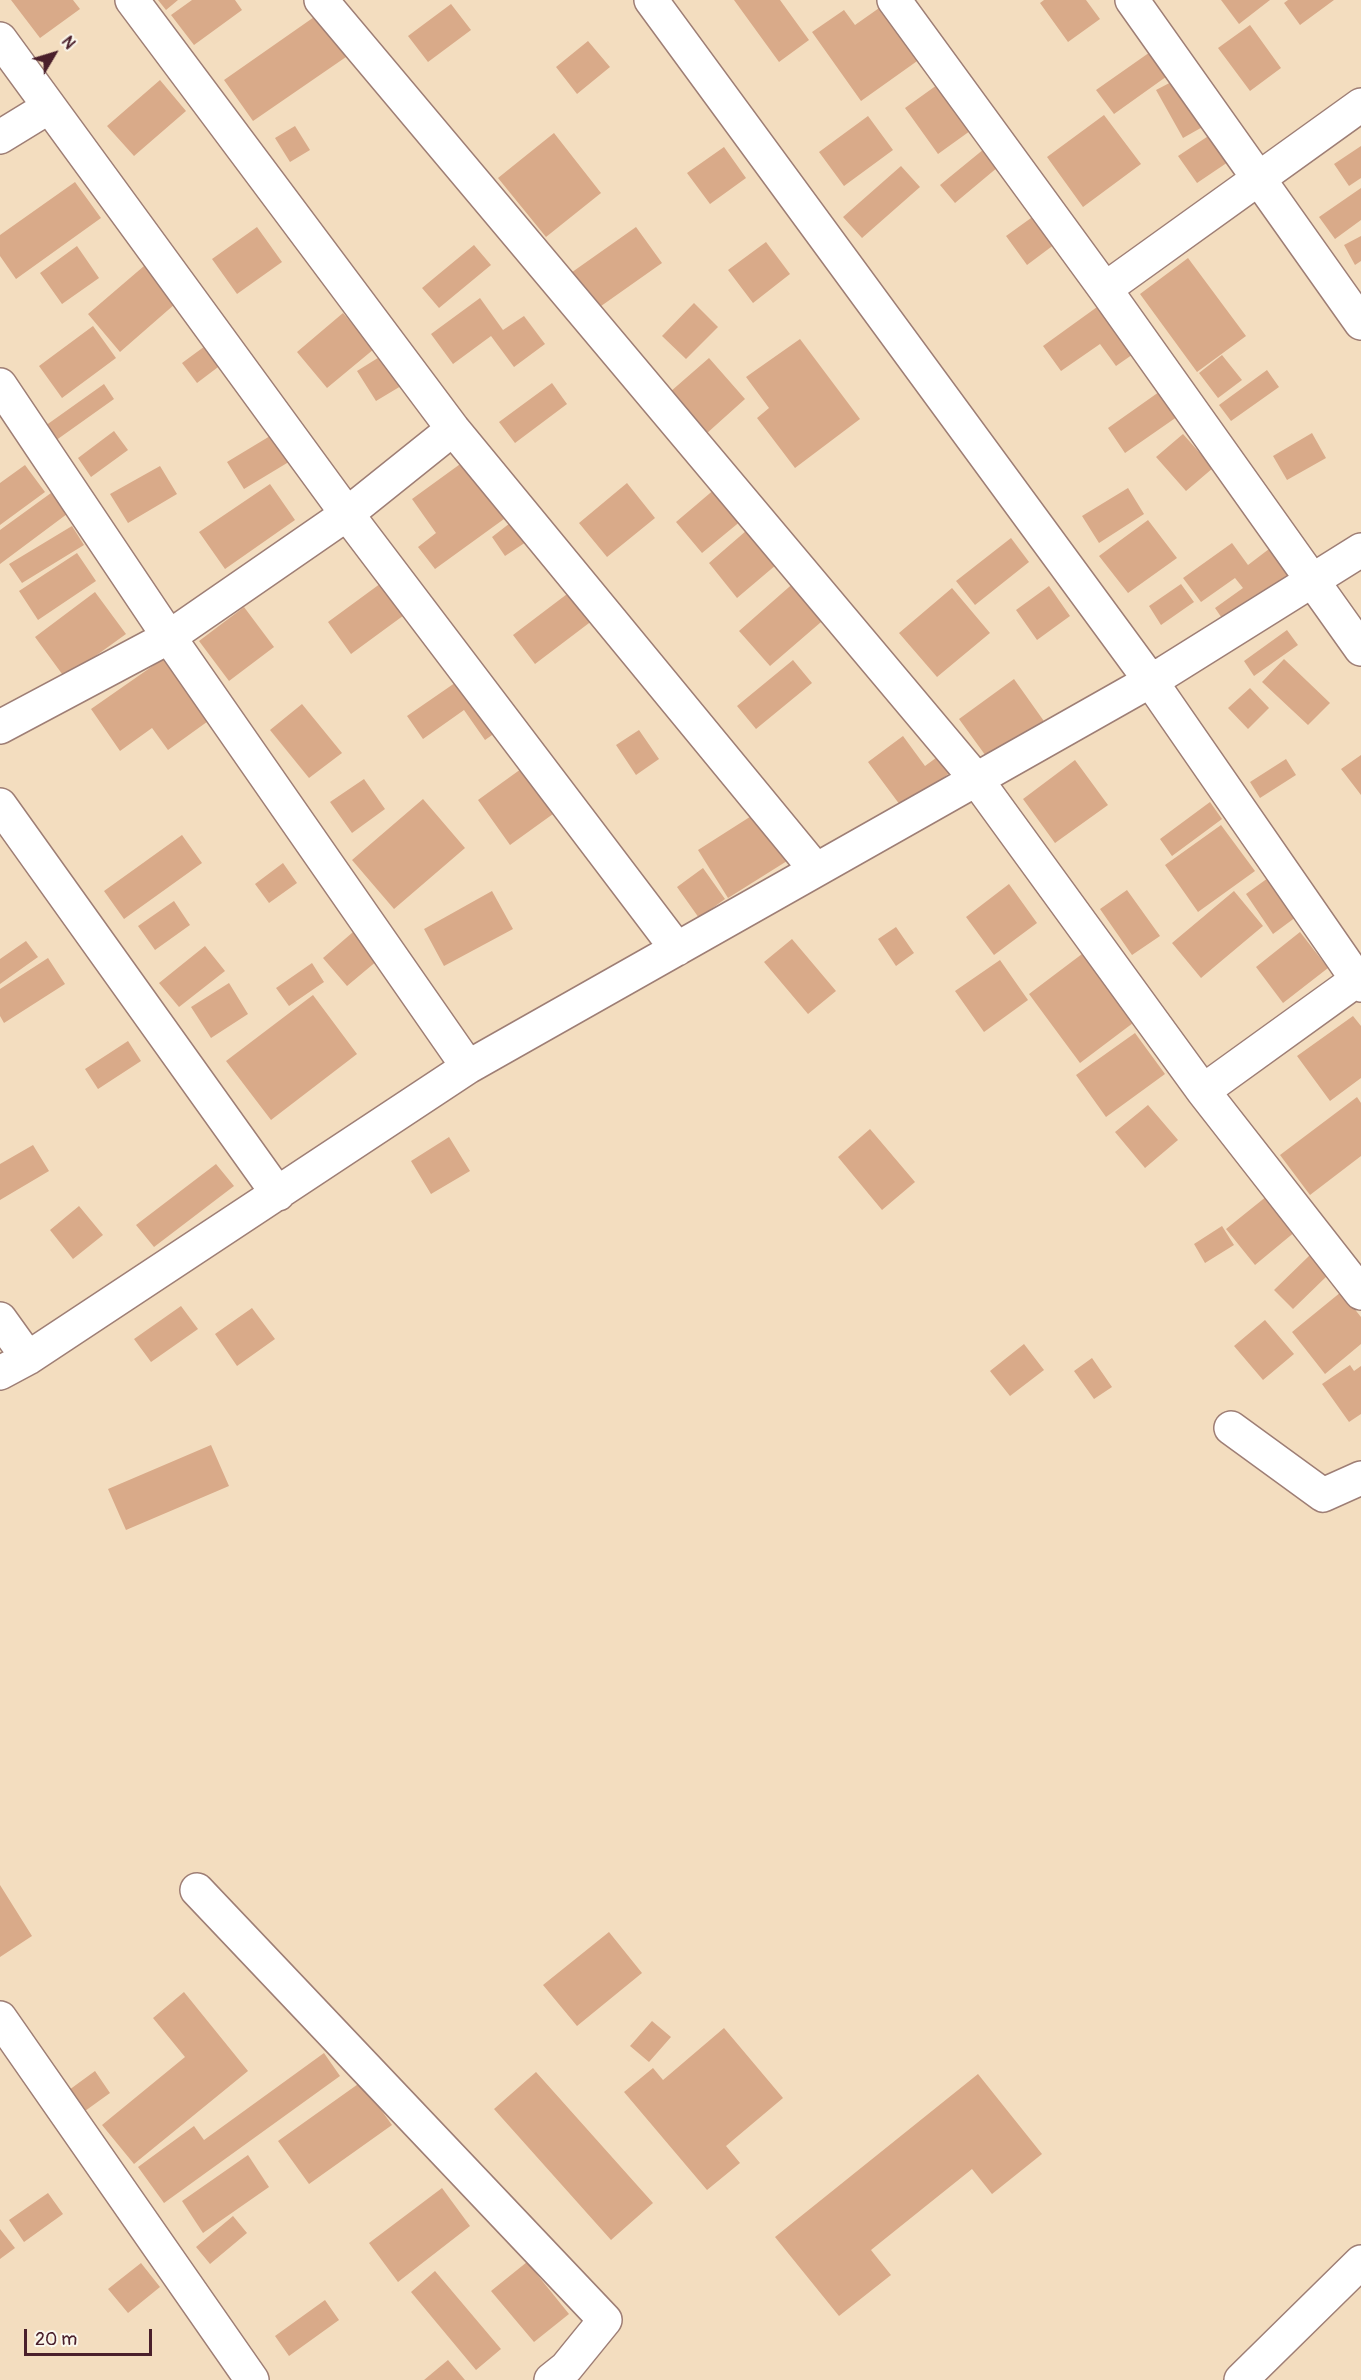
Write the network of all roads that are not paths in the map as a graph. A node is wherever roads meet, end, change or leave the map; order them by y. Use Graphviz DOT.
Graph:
graph roads {
  1 [pos="132,0"];
  2 [pos="321,0"];
  3 [pos="651,0"];
  4 [pos="894,0"];
  5 [pos="1132,0"];
  6 [pos="0,39"];
  7 [pos="1361,105"];
  8 [pos="49,107"];
  9 [pos="0,137"];
  10 [pos="1257,178"];
  11 [pos="1105,289"];
  12 [pos="1361,323"];
  13 [pos="0,385"];
  14 [pos="453,429"];
  15 [pos="347,514"];
  16 [pos="1361,550"];
  17 [pos="1313,580"];
  18 [pos="169,638"];
  19 [pos="1361,650"];
  20 [pos="1150,680"];
  21 [pos="0,727"];
  22 [pos="976,779"];
  23 [pos="0,805"];
  24 [pos="816,870"];
  25 [pos="677,949"];
  26 [pos="1360,980"];
  27 [pos="468,1067"];
  28 [pos="1203,1091"];
  29 [pos="278,1194"];
  30 [pos="1361,1293"];
  31 [pos="0,1319"];
  32 [pos="14,1366"];
  33 [pos="1231,1428"];
  34 [pos="1361,1478"];
  35 [pos="197,1890"];
  36 [pos="0,2018"];
  37 [pos="1361,2262"];
  38 [pos="252,2380"];
  39 [pos="551,2380"];
  40 [pos="1241,2380"];
  1 -- 14 [label="street"];
  2 -- 22 [label="street"];
  3 -- 20 [label="street"];
  4 -- 11 [label="street"];
  5 -- 10 [label="street"];
  6 -- 8 [label="street"];
  7 -- 10 [label="street"];
  8 -- 9 [label="street"];
  8 -- 15 [label="street"];
  10 -- 11 [label="street"];
  10 -- 12 [label="street"];
  11 -- 17 [label="street"];
  13 -- 18 [label="street"];
  14 -- 15 [label="street"];
  14 -- 24 [label="street"];
  15 -- 18 [label="street"];
  15 -- 25 [label="street"];
  16 -- 17 [label="street"];
  17 -- 19 [label="street"];
  17 -- 20 [label="street"];
  18 -- 21 [label="street"];
  18 -- 27 [label="street"];
  20 -- 22 [label="street"];
  20 -- 26 [label="street"];
  22 -- 24 [label="street"];
  22 -- 28 [label="street"];
  23 -- 29 [label="street"];
  24 -- 25 [label="street"];
  25 -- 27 [label="street"];
  26 -- 28 [label="street"];
  27 -- 29 [label="street"];
  28 -- 30 [label="street"];
  29 -- 32 [label="street"];
  31 -- 32 [label="street"];
  33 -- 34 [label="street"];
  35 -- 39 [label="street"];
  36 -- 38 [label="street"];
  37 -- 40 [label="street"];
}
